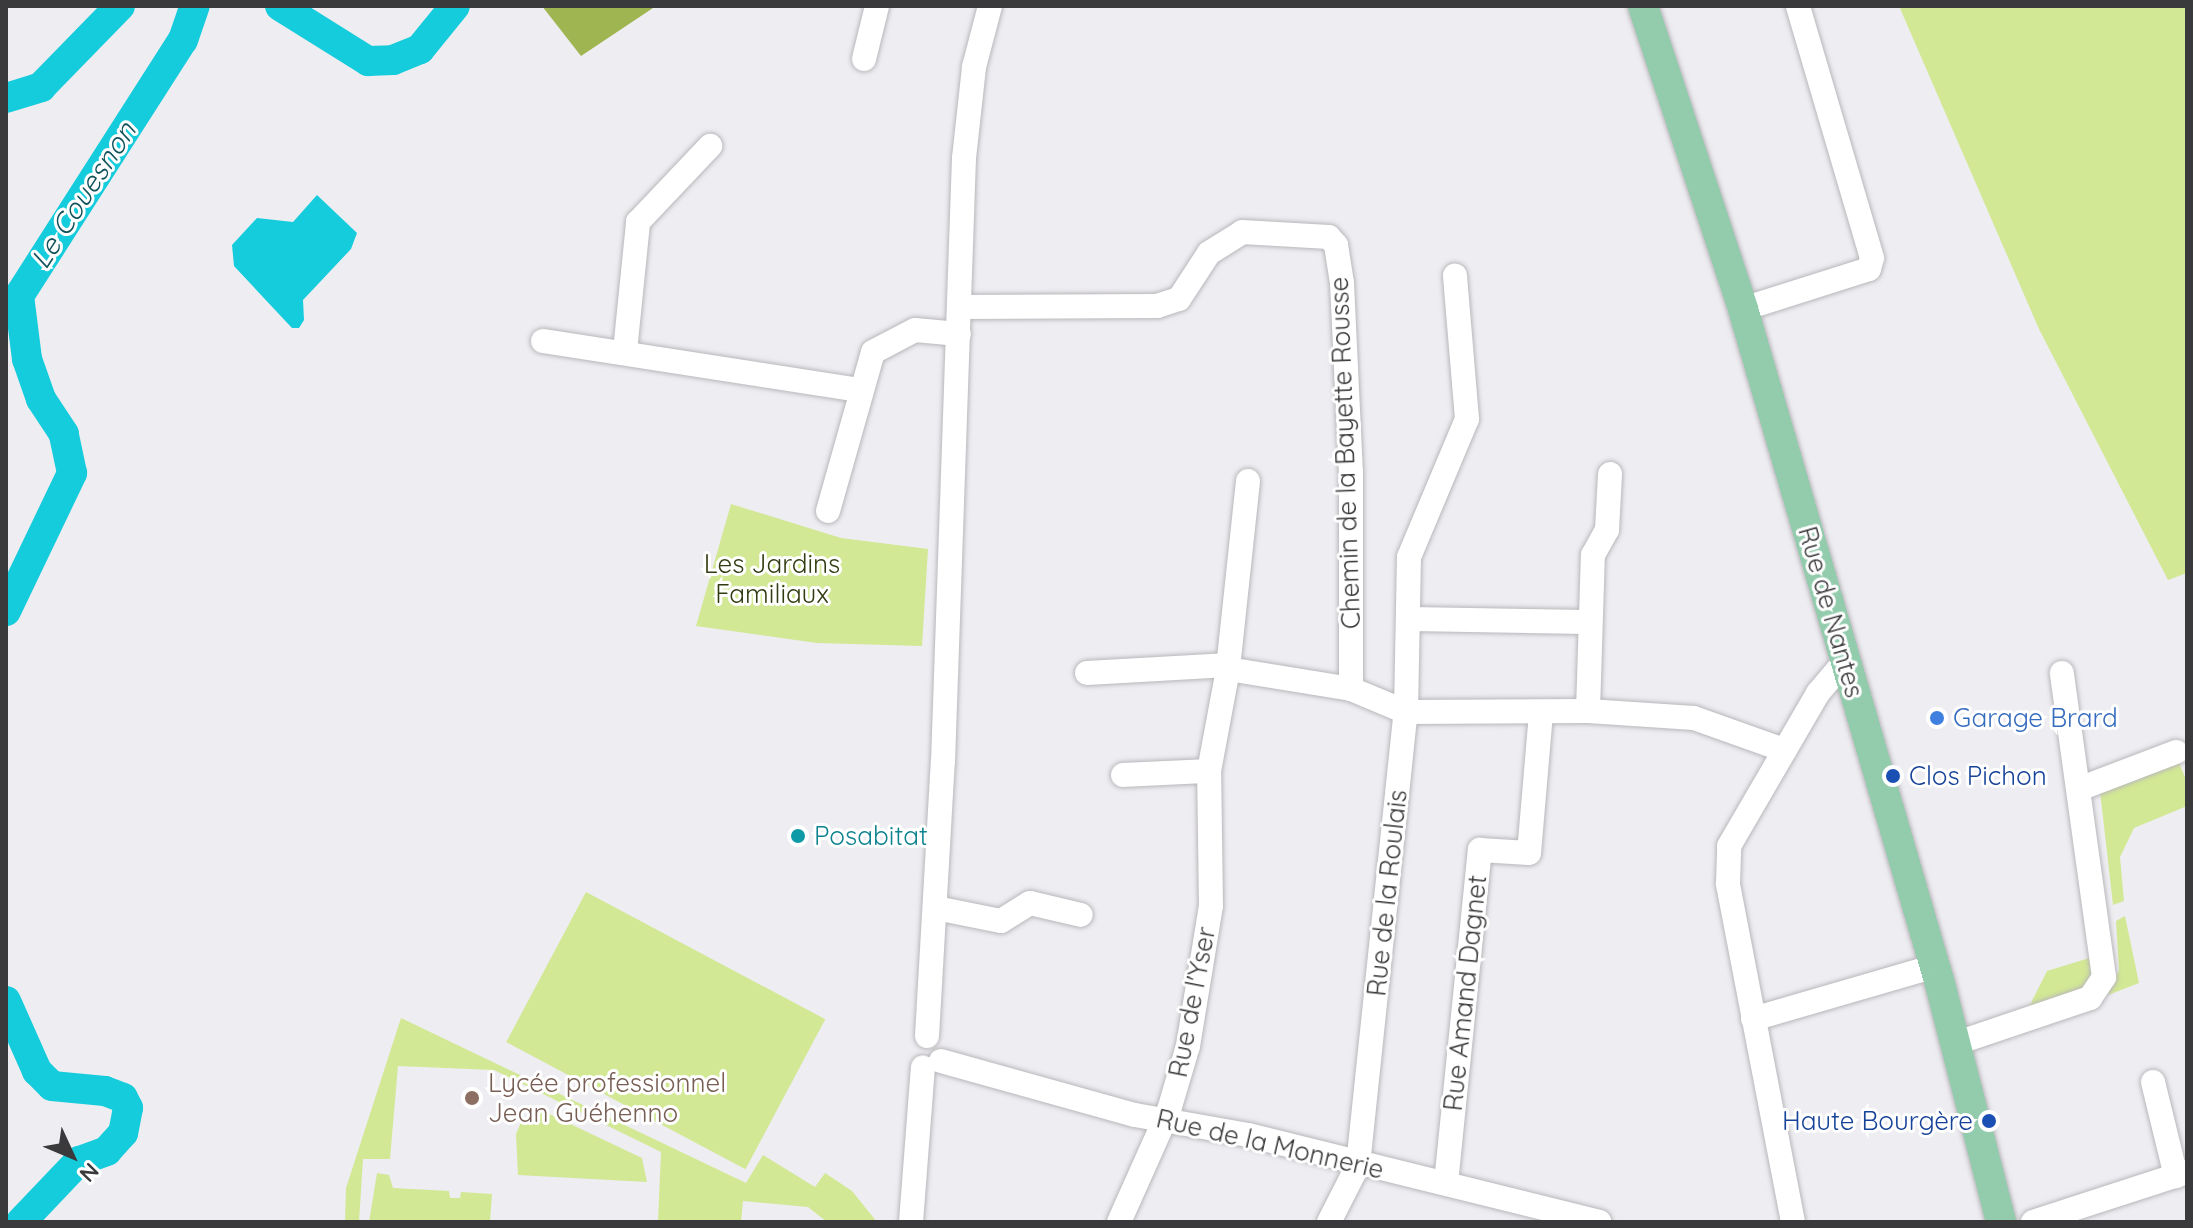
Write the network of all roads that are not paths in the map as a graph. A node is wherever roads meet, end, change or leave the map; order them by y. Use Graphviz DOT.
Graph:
graph roads {
  1 [pos="877,6"];
  2 [pos="990,6"];
  3 [pos="1643,6"];
  4 [pos="1798,6"];
  5 [pos="864,59"];
  6 [pos="710,146"];
  7 [pos="1455,275"];
  8 [pos="960,307"];
  9 [pos="1743,309"];
  10 [pos="959,334"];
  11 [pos="543,341"];
  12 [pos="625,351"];
  13 [pos="861,390"];
  14 [pos="1610,474"];
  15 [pos="1248,481"];
  16 [pos="828,511"];
  17 [pos="1409,619"];
  18 [pos="1587,622"];
  19 [pos="1846,660"];
  20 [pos="1228,667"];
  21 [pos="1087,673"];
  22 [pos="2062,673"];
  23 [pos="1351,689"];
  24 [pos="1588,711"];
  25 [pos="1406,712"];
  26 [pos="1541,713"];
  27 [pos="1784,750"];
  28 [pos="2176,752"];
  29 [pos="1209,771"];
  30 [pos="1123,775"];
  31 [pos="2079,789"];
  32 [pos="936,908"];
  33 [pos="1081,915"];
  34 [pos="1935,966"];
  35 [pos="1753,1019"];
  36 [pos="1954,1044"];
  37 [pos="932,1064"];
  38 [pos="2153,1082"];
  39 [pos="1163,1119"];
  40 [pos="1358,1165"];
  41 [pos="2182,1174"];
  42 [pos="1446,1183"];
  43 [pos="911,1222"];
  44 [pos="1119,1222"];
  45 [pos="1329,1222"];
  46 [pos="1599,1222"];
  47 [pos="1793,1222"];
  48 [pos="2001,1222"];
  49 [pos="2033,1222"];
  1 -- 5 [label="street"];
  2 -- 8 [label="street"];
  3 -- 9 [label="main road, Rue de Nantes"];
  4 -- 9 [label="street"];
  6 -- 12 [label="street"];
  7 -- 17 [label="street, Rue de la Roulais"];
  8 -- 10 [label="street"];
  8 -- 23 [label="street, Chemin de la Bayette Rousse"];
  9 -- 19 [label="main road, Rue de Nantes"];
  10 -- 13 [label="street"];
  10 -- 32 [label="street"];
  11 -- 12 [label="street"];
  12 -- 13 [label="street"];
  13 -- 16 [label="street"];
  14 -- 18 [label="street"];
  15 -- 20 [label="street, Rue de l'Yser"];
  17 -- 18 [label="street"];
  17 -- 25 [label="street, Rue de la Roulais"];
  18 -- 24 [label="street"];
  19 -- 27 [label="street"];
  19 -- 34 [label="main road, Rue de Nantes"];
  20 -- 21 [label="street"];
  20 -- 23 [label="street"];
  20 -- 29 [label="street, Rue de l'Yser"];
  22 -- 31 [label="street"];
  23 -- 25 [label="street"];
  24 -- 26 [label="street"];
  24 -- 27 [label="street"];
  25 -- 26 [label="street"];
  25 -- 40 [label="street, Rue de la Roulais"];
  26 -- 42 [label="street, Rue Amand Dagnet"];
  27 -- 35 [label="street"];
  28 -- 31 [label="street"];
  29 -- 30 [label="street"];
  29 -- 39 [label="street, Rue de l'Yser"];
  31 -- 36 [label="street"];
  32 -- 33 [label="street"];
  32 -- 37 [label="street"];
  34 -- 35 [label="street"];
  34 -- 36 [label="main road, Rue de Nantes"];
  35 -- 47 [label="street"];
  36 -- 48 [label="main road, Rue de Nantes"];
  37 -- 39 [label="street, Rue de la Monnerie"];
  37 -- 43 [label="street"];
  38 -- 41 [label="street"];
  39 -- 40 [label="street, Rue de la Monnerie"];
  39 -- 44 [label="street, Rue de l'Yser"];
  40 -- 42 [label="street, Rue de la Monnerie"];
  40 -- 45 [label="street, Rue de la Roulais"];
  41 -- 49 [label="street"];
  42 -- 46 [label="street, Rue de la Monnerie"];
}
